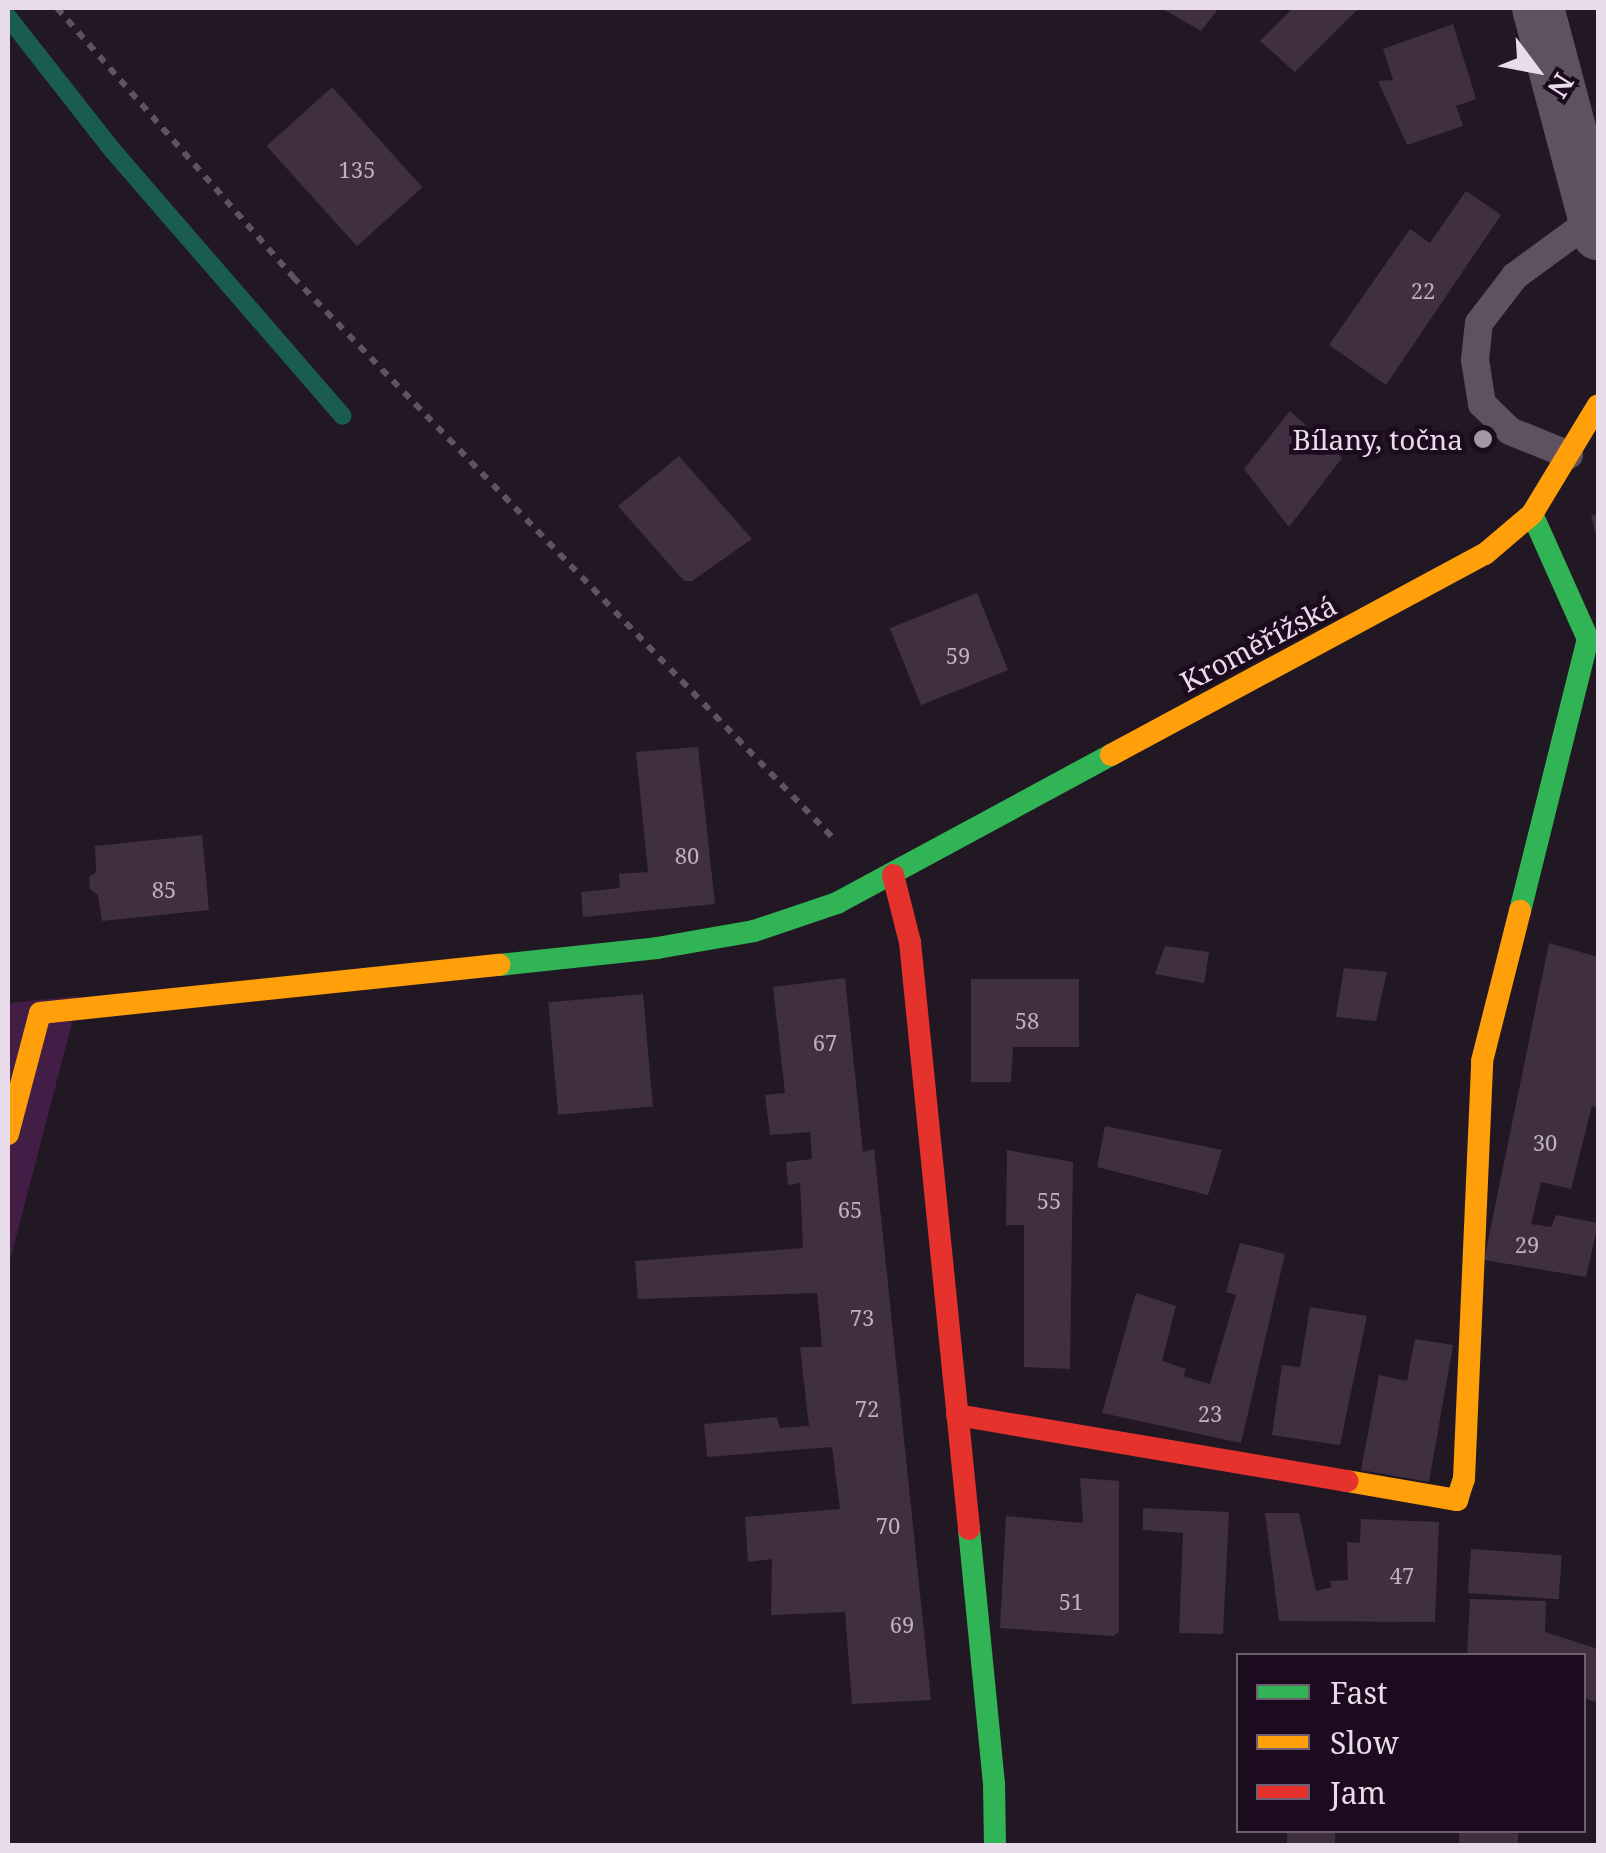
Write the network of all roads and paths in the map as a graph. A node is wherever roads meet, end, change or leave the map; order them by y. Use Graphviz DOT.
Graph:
graph roads {
  1 [pos="58,8"];
  2 [pos="1538,8"];
  3 [pos="1596,226"];
  4 [pos="1598,405"];
  5 [pos="1569,455"];
  6 [pos="1532,514"];
  7 [pos="893,875"];
  8 [pos="869,886"];
  9 [pos="8,1134"];
  10 [pos="957,1415"];
  11 [pos="995,1846"];
  1 -- 8 [label="path"];
  2 -- 3 [label="street"];
  3 -- 5 [label="lane"];
  4 -- 5 [label="street, Kroměřížská"];
  5 -- 6 [label="street, Kroměřížská"];
  6 -- 7 [label="street, Kroměřížská"];
  6 -- 10 [label="street"];
  7 -- 8 [label="street, Kroměřížská"];
  7 -- 10 [label="street"];
  8 -- 9 [label="street, Kroměřížská"];
  10 -- 11 [label="street"];
}
